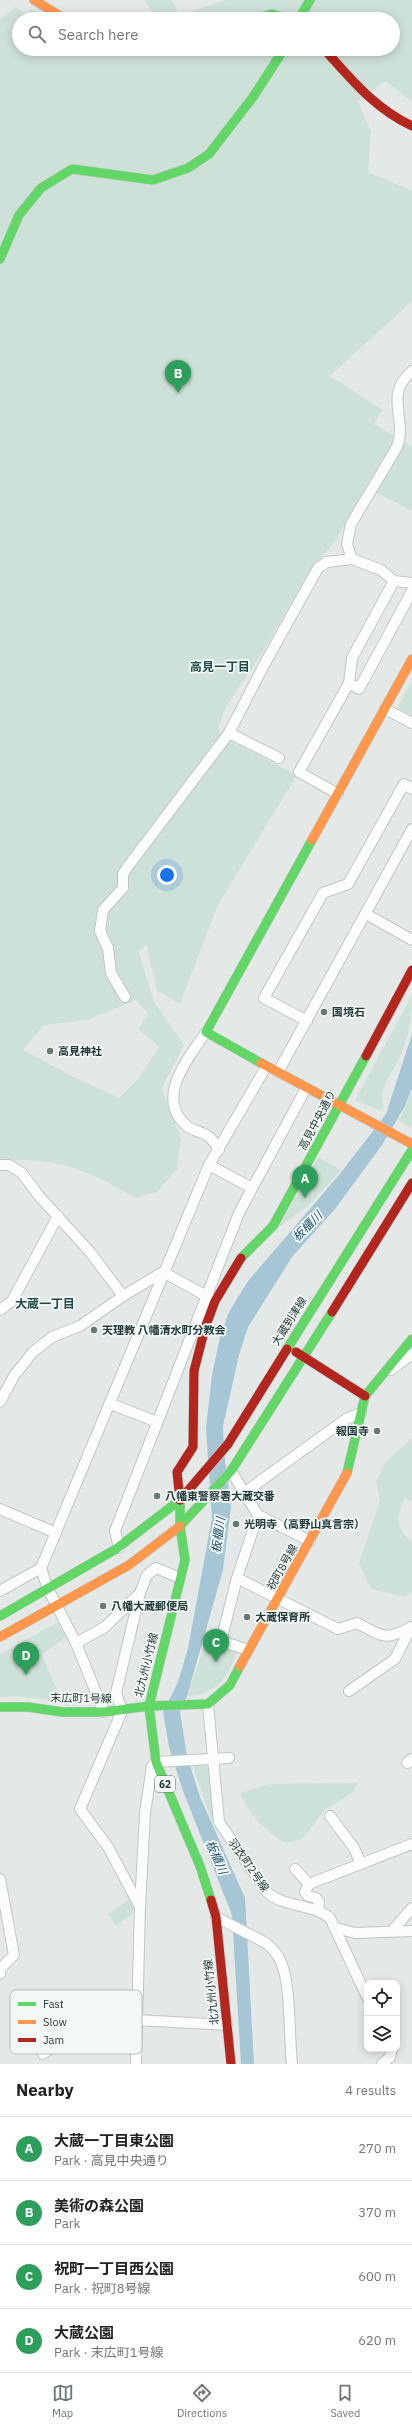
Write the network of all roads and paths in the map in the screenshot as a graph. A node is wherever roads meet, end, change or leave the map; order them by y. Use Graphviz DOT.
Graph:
graph roads {
  1 [pos="34,0"];
  2 [pos="309,2"];
  3 [pos="54,12"];
  4 [pos="303,12"];
  5 [pos="279,56"];
  6 [pos="330,56"];
  7 [pos="412,126"];
  8 [pos="0,259"];
  9 [pos="412,371"];
  10 [pos="352,559"];
  11 [pos="394,581"];
  12 [pos="412,582"];
  13 [pos="412,591"];
  14 [pos="412,660"];
  15 [pos="349,683"];
  16 [pos="385,709"];
  17 [pos="412,723"];
  18 [pos="229,733"];
  19 [pos="279,758"];
  20 [pos="412,789"];
  21 [pos="338,794"];
  22 [pos="411,833"];
  23 [pos="366,914"];
  24 [pos="412,940"];
  25 [pos="412,970"];
  26 [pos="125,997"];
  27 [pos="307,1021"];
  28 [pos="206,1032"];
  29 [pos="266,1067"];
  30 [pos="278,1072"];
  31 [pos="306,1088"];
  32 [pos="338,1106"];
  33 [pos="412,1144"];
  34 [pos="219,1150"];
  35 [pos="412,1150"];
  36 [pos="0,1165"];
  37 [pos="208,1166"];
  38 [pos="412,1183"];
  39 [pos="252,1188"];
  40 [pos="58,1216"];
  41 [pos="162,1272"];
  42 [pos="123,1296"];
  43 [pos="205,1296"];
  44 [pos="215,1301"];
  45 [pos="0,1310"];
  46 [pos="412,1339"];
  47 [pos="287,1347"];
  48 [pos="412,1354"];
  49 [pos="304,1356"];
  50 [pos="379,1378"];
  51 [pos="365,1396"];
  52 [pos="0,1402"];
  53 [pos="111,1404"];
  54 [pos="361,1413"];
  55 [pos="158,1422"];
  56 [pos="231,1471"];
  57 [pos="245,1492"];
  58 [pos="180,1500"];
  59 [pos="0,1509"];
  60 [pos="258,1515"];
  61 [pos="180,1526"];
  62 [pos="56,1533"];
  63 [pos="310,1541"];
  64 [pos="119,1548"];
  65 [pos="41,1568"];
  66 [pos="180,1578"];
  67 [pos="237,1578"];
  68 [pos="48,1589"];
  69 [pos="0,1591"];
  70 [pos="140,1593"];
  71 [pos="278,1599"];
  72 [pos="56,1606"];
  73 [pos="0,1616"];
  74 [pos="411,1627"];
  75 [pos="0,1637"];
  76 [pos="210,1637"];
  77 [pos="221,1641"];
  78 [pos="76,1643"];
  79 [pos="248,1650"];
  80 [pos="349,1691"];
  81 [pos="208,1704"];
  82 [pos="149,1706"];
  83 [pos="0,1707"];
  84 [pos="122,1711"];
  85 [pos="104,1712"];
  86 [pos="213,1758"];
  87 [pos="229,1758"];
  88 [pos="161,1762"];
  89 [pos="330,1816"];
  90 [pos="412,1844"];
  91 [pos="361,1864"];
  92 [pos="295,1869"];
  93 [pos="0,1879"];
  94 [pos="309,1884"];
  95 [pos="140,1907"];
  96 [pos="412,1908"];
  97 [pos="318,1911"];
  98 [pos="216,1917"];
  99 [pos="336,1928"];
  100 [pos="392,1931"];
  101 [pos="412,1931"];
  102 [pos="0,1974"];
  103 [pos="137,1990"];
  104 [pos="364,1990"];
  105 [pos="142,2020"];
  106 [pos="227,2025"];
  107 [pos="391,2052"];
  108 [pos="136,2054"];
  109 [pos="136,2064"];
  110 [pos="231,2064"];
  111 [pos="292,2064"];
  112 [pos="382,2064"];
  1 -- 3 [label="street"];
  2 -- 4 [label="street"];
  5 -- 8 [label="street"];
  6 -- 7 [label="street"];
  9 -- 10 [label="street"];
  10 -- 11 [label="street"];
  10 -- 18 [label="street"];
  11 -- 12 [label="street"];
  11 -- 15 [label="street"];
  13 -- 15 [label="street"];
  14 -- 16 [label="street"];
  15 -- 21 [label="street"];
  16 -- 17 [label="street"];
  16 -- 21 [label="street"];
  18 -- 19 [label="street"];
  18 -- 26 [label="street"];
  20 -- 27 [label="street"];
  21 -- 28 [label="street"];
  22 -- 23 [label="street"];
  23 -- 24 [label="street"];
  23 -- 27 [label="street"];
  25 -- 32 [label="street, 高見中央通り"];
  27 -- 30 [label="street"];
  28 -- 29 [label="street"];
  28 -- 34 [label="street"];
  29 -- 30 [label="street"];
  29 -- 34 [label="street"];
  30 -- 31 [label="street"];
  31 -- 32 [label="street"];
  31 -- 39 [label="street"];
  32 -- 33 [label="street"];
  32 -- 44 [label="street, 高見中央通り"];
  34 -- 37 [label="street"];
  35 -- 47 [label="street, 大蔵到津線"];
  36 -- 40 [label="street"];
  37 -- 39 [label="street"];
  37 -- 41 [label="street"];
  38 -- 49 [label="street"];
  39 -- 43 [label="street"];
  40 -- 42 [label="street"];
  40 -- 45 [label="street"];
  41 -- 42 [label="street"];
  41 -- 43 [label="street"];
  41 -- 53 [label="street"];
  42 -- 52 [label="street"];
  43 -- 44 [label="street"];
  43 -- 55 [label="street"];
  44 -- 58 [label="street, 高見中央通り"];
  46 -- 50 [label="street"];
  47 -- 49 [label="street"];
  47 -- 58 [label="street, 大蔵到津線"];
  48 -- 50 [label="street"];
  49 -- 51 [label="street"];
  49 -- 56 [label="street"];
  50 -- 51 [label="street"];
  51 -- 54 [label="street, 祝町8号線"];
  53 -- 55 [label="street"];
  53 -- 62 [label="street"];
  54 -- 57 [label="street"];
  54 -- 63 [label="street, 祝町8号線"];
  55 -- 64 [label="street"];
  56 -- 57 [label="street"];
  56 -- 61 [label="street"];
  57 -- 60 [label="street"];
  58 -- 61 [label="street, 北九州小竹線 / 62"];
  58 -- 64 [label="street"];
  59 -- 62 [label="street"];
  60 -- 63 [label="street"];
  60 -- 67 [label="street"];
  61 -- 66 [label="street, 北九州小竹線 / 62"];
  61 -- 72 [label="street"];
  62 -- 65 [label="street"];
  63 -- 71 [label="street, 祝町8号線"];
  64 -- 68 [label="street"];
  65 -- 68 [label="street"];
  65 -- 69 [label="street"];
  66 -- 70 [label="street"];
  66 -- 82 [label="street, 北九州小竹線 / 62"];
  67 -- 71 [label="street"];
  67 -- 77 [label="street"];
  68 -- 72 [label="street"];
  68 -- 73 [label="street"];
  70 -- 78 [label="street"];
  70 -- 84 [label="street"];
  71 -- 74 [label="street"];
  71 -- 79 [label="street, 祝町8号線"];
  72 -- 75 [label="street"];
  72 -- 78 [label="street"];
  74 -- 80 [label="street"];
  76 -- 77 [label="street"];
  77 -- 79 [label="street"];
  78 -- 85 [label="street"];
  79 -- 81 [label="street, 祝町8号線"];
  81 -- 82 [label="street, 末広町1号線"];
  81 -- 86 [label="street, 羽衣町2号線"];
  82 -- 84 [label="street, 末広町1号線"];
  82 -- 88 [label="street, 北九州小竹線 / 62"];
  83 -- 85 [label="street, 末広町1号線"];
  84 -- 85 [label="street, 末広町1号線"];
  84 -- 95 [label="street"];
  86 -- 87 [label="street"];
  86 -- 88 [label="street"];
  86 -- 97 [label="street, 羽衣町2号線"];
  88 -- 95 [label="street"];
  88 -- 98 [label="street, 北九州小竹線 / 62"];
  89 -- 91 [label="street"];
  90 -- 91 [label="street"];
  91 -- 94 [label="street"];
  92 -- 94 [label="street"];
  93 -- 102 [label="street"];
  94 -- 97 [label="street"];
  95 -- 103 [label="street"];
  96 -- 100 [label="street"];
  97 -- 99 [label="street, 羽衣町2号線"];
  98 -- 106 [label="street, 北九州小竹線 / 62"];
  98 -- 111 [label="street"];
  99 -- 100 [label="street"];
  99 -- 104 [label="street, 羽衣町2号線"];
  100 -- 101 [label="street"];
  105 -- 106 [label="street"];
  106 -- 110 [label="street, 北九州小竹線 / 62"];
  107 -- 112 [label="street"];
  108 -- 109 [label="street"];
}
